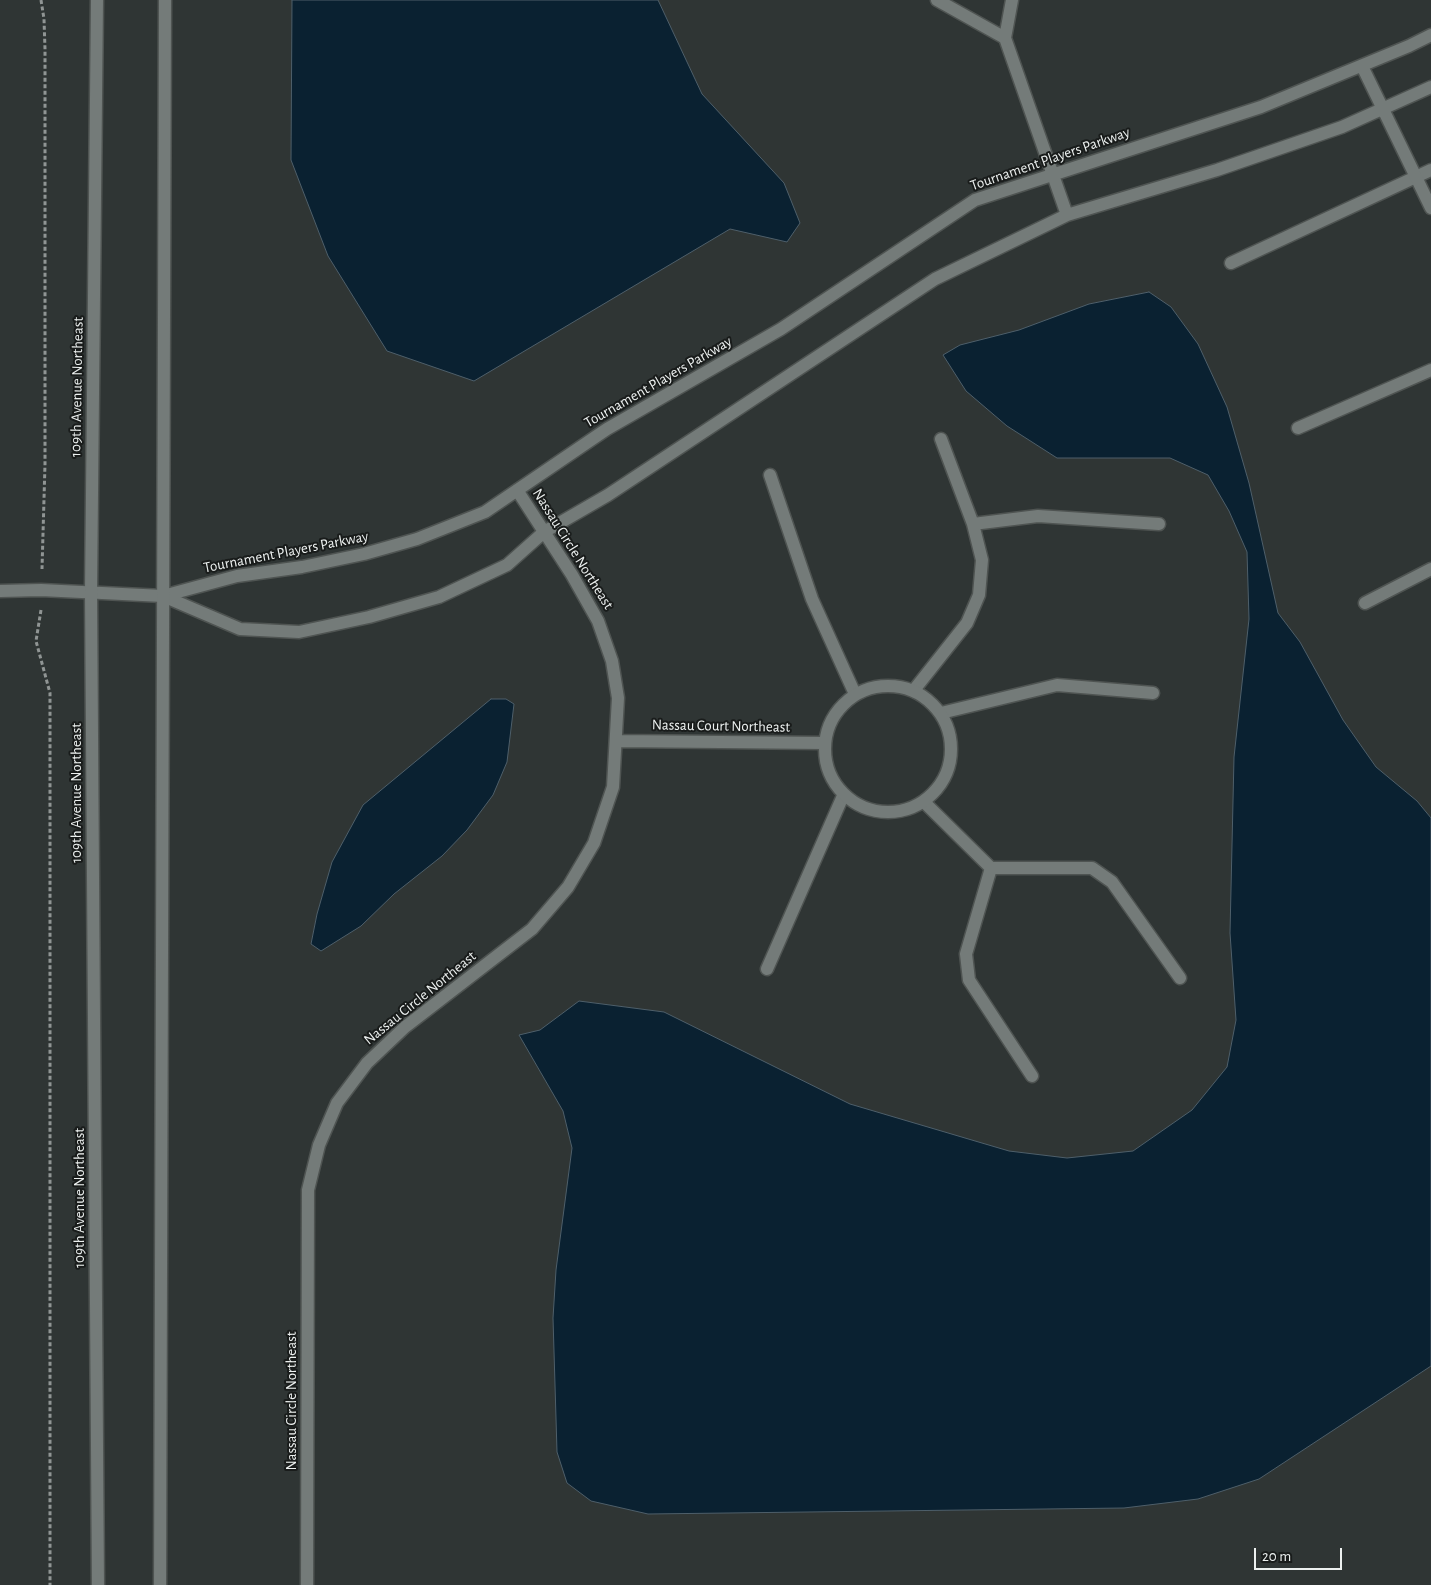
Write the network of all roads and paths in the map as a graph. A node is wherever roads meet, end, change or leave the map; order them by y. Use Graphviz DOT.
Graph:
graph roads {
  1 [pos="41,0"];
  2 [pos="97,0"];
  3 [pos="165,0"];
  4 [pos="937,0"];
  5 [pos="1012,0"];
  6 [pos="1431,35"];
  7 [pos="1005,38"];
  8 [pos="1362,66"];
  9 [pos="1431,87"];
  10 [pos="1383,108"];
  11 [pos="1431,170"];
  12 [pos="1053,173"];
  13 [pos="1417,178"];
  14 [pos="1431,208"];
  15 [pos="1067,215"];
  16 [pos="1231,263"];
  17 [pos="1431,370"];
  18 [pos="1298,428"];
  19 [pos="941,439"];
  20 [pos="770,475"];
  21 [pos="517,490"];
  22 [pos="973,524"];
  23 [pos="1159,524"];
  24 [pos="544,532"];
  25 [pos="42,553"];
  26 [pos="1431,569"];
  27 [pos="0,591"];
  28 [pos="91,592"];
  29 [pos="163,596"];
  30 [pos="1365,603"];
  31 [pos="40,620"];
  32 [pos="914,690"];
  33 [pos="1153,693"];
  34 [pos="855,694"];
  35 [pos="941,713"];
  36 [pos="617,741"];
  37 [pos="824,743"];
  38 [pos="843,796"];
  39 [pos="925,803"];
  40 [pos="991,868"];
  41 [pos="766,969"];
  42 [pos="1180,978"];
  43 [pos="1032,1076"];
  44 [pos="50,1585"];
  45 [pos="98,1585"];
  46 [pos="160,1585"];
  47 [pos="307,1585"];
  1 -- 25 [label="path"];
  2 -- 28 [label="street, 109th Avenue Northeast"];
  3 -- 29 [label="street"];
  4 -- 7 [label="street"];
  5 -- 7 [label="street"];
  6 -- 8 [label="street, Tournament Players Parkway"];
  7 -- 12 [label="street"];
  8 -- 10 [label="street"];
  8 -- 12 [label="street, Tournament Players Parkway"];
  9 -- 10 [label="street"];
  10 -- 13 [label="street"];
  10 -- 15 [label="street"];
  11 -- 13 [label="street"];
  12 -- 15 [label="street"];
  12 -- 21 [label="street, Tournament Players Parkway"];
  13 -- 14 [label="street"];
  13 -- 16 [label="street"];
  15 -- 24 [label="street"];
  17 -- 18 [label="street"];
  19 -- 22 [label="street"];
  20 -- 34 [label="street"];
  21 -- 24 [label="street, Nassau Circle Northeast"];
  21 -- 29 [label="street, Tournament Players Parkway"];
  22 -- 23 [label="street"];
  22 -- 32 [label="street"];
  24 -- 29 [label="street"];
  24 -- 36 [label="street, Nassau Circle Northeast"];
  26 -- 30 [label="street"];
  27 -- 28 [label="street"];
  28 -- 29 [label="street"];
  28 -- 45 [label="street, 109th Avenue Northeast"];
  29 -- 46 [label="street"];
  31 -- 44 [label="path"];
  32 -- 34 [label="street"];
  32 -- 35 [label="street"];
  33 -- 35 [label="street"];
  34 -- 37 [label="street"];
  35 -- 39 [label="street"];
  36 -- 37 [label="street, Nassau Court Northeast"];
  36 -- 47 [label="street, Nassau Circle Northeast"];
  37 -- 38 [label="street"];
  38 -- 39 [label="street"];
  38 -- 41 [label="street"];
  39 -- 40 [label="street"];
  40 -- 42 [label="street"];
  40 -- 43 [label="street"];
}
